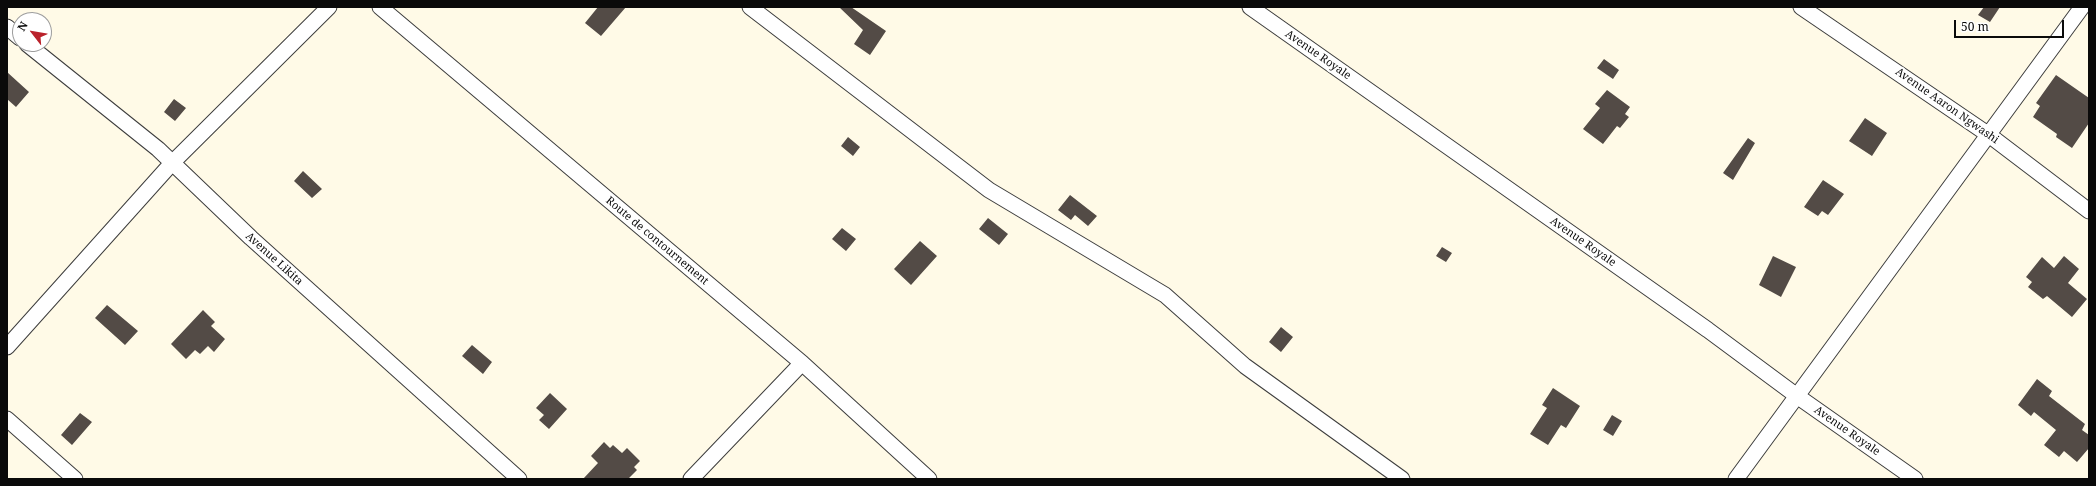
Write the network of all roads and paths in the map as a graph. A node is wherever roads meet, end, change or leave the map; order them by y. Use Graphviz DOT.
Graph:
graph roads {
  1 [pos="329,7"];
  2 [pos="750,7"];
  3 [pos="1250,7"];
  4 [pos="1801,7"];
  5 [pos="2082,7"];
  6 [pos="383,8"];
  7 [pos="37,52"];
  8 [pos="1989,135"];
  9 [pos="172,162"];
  10 [pos="2089,212"];
  11 [pos="7,347"];
  12 [pos="802,363"];
  13 [pos="1797,396"];
  14 [pos="7,419"];
  15 [pos="75,479"];
  16 [pos="518,479"];
  17 [pos="691,479"];
  18 [pos="929,479"];
  19 [pos="1402,479"];
  20 [pos="1736,479"];
  21 [pos="1915,479"];
  1 -- 9 [label="street"];
  2 -- 19 [label="street"];
  3 -- 13 [label="street, Avenue Royale"];
  4 -- 8 [label="street, Avenue Aaron Ngwashi"];
  5 -- 8 [label="street"];
  6 -- 12 [label="street, Route de contournement"];
  7 -- 9 [label="street, Avenue Likita"];
  8 -- 10 [label="street, Avenue Aaron Ngwashi"];
  8 -- 13 [label="street"];
  9 -- 11 [label="street"];
  9 -- 16 [label="street, Avenue Likita"];
  12 -- 17 [label="street"];
  12 -- 18 [label="street, Route de contournement"];
  13 -- 20 [label="street"];
  13 -- 21 [label="street, Avenue Royale"];
  14 -- 15 [label="street"];
}
